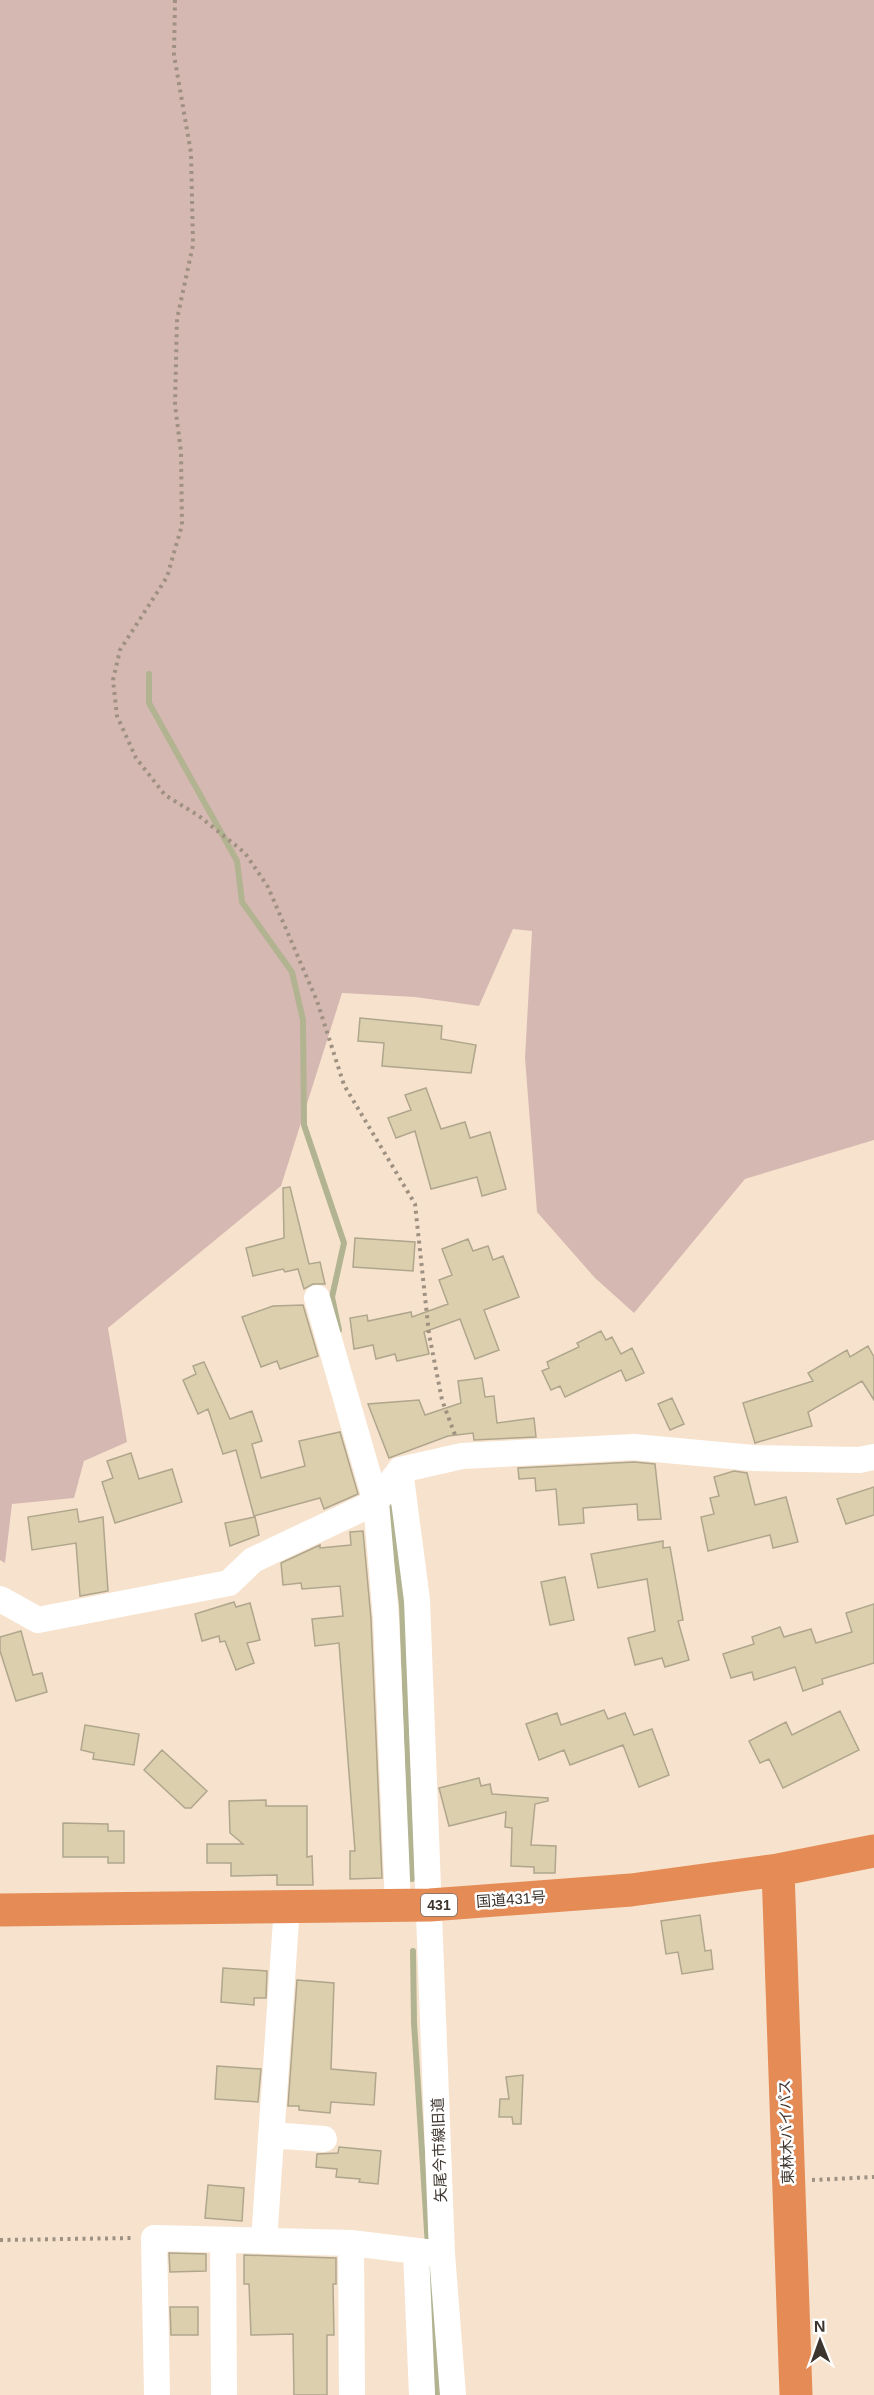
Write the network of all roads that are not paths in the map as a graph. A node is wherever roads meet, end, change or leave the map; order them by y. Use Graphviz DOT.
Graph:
graph roads {
  1 [pos="316,1298"];
  2 [pos="874,1457"];
  3 [pos="400,1470"];
  4 [pos="376,1502"];
  5 [pos="0,1599"];
  6 [pos="874,1851"];
  7 [pos="778,1870"];
  8 [pos="414,1905"];
  9 [pos="287,1906"];
  10 [pos="0,1910"];
  11 [pos="271,2135"];
  12 [pos="324,2139"];
  13 [pos="223,2240"];
  14 [pos="264,2241"];
  15 [pos="351,2243"];
  16 [pos="417,2251"];
  17 [pos="442,2254"];
  18 [pos="157,2395"];
  19 [pos="224,2395"];
  20 [pos="352,2395"];
  21 [pos="422,2395"];
  22 [pos="453,2395"];
  23 [pos="796,2395"];
  1 -- 4 [label="street"];
  2 -- 3 [label="street"];
  3 -- 4 [label="street"];
  3 -- 8 [label="street"];
  4 -- 5 [label="street"];
  4 -- 8 [label="street"];
  6 -- 7 [label="highway, 国道431号 / 431"];
  7 -- 8 [label="highway, 国道431号 / 431"];
  7 -- 23 [label="highway, 東林木バイパス"];
  8 -- 9 [label="highway, 国道431号 / 431"];
  8 -- 17 [label="street, 矢尾今市線旧道"];
  9 -- 10 [label="highway, 国道431号 / 431"];
  9 -- 11 [label="street"];
  11 -- 12 [label="street"];
  11 -- 14 [label="street"];
  13 -- 14 [label="street"];
  13 -- 18 [label="street"];
  13 -- 19 [label="street"];
  14 -- 15 [label="street"];
  15 -- 16 [label="street"];
  15 -- 20 [label="street"];
  16 -- 17 [label="street"];
  16 -- 21 [label="street"];
  17 -- 22 [label="street, 矢尾今市線旧道"];
}
